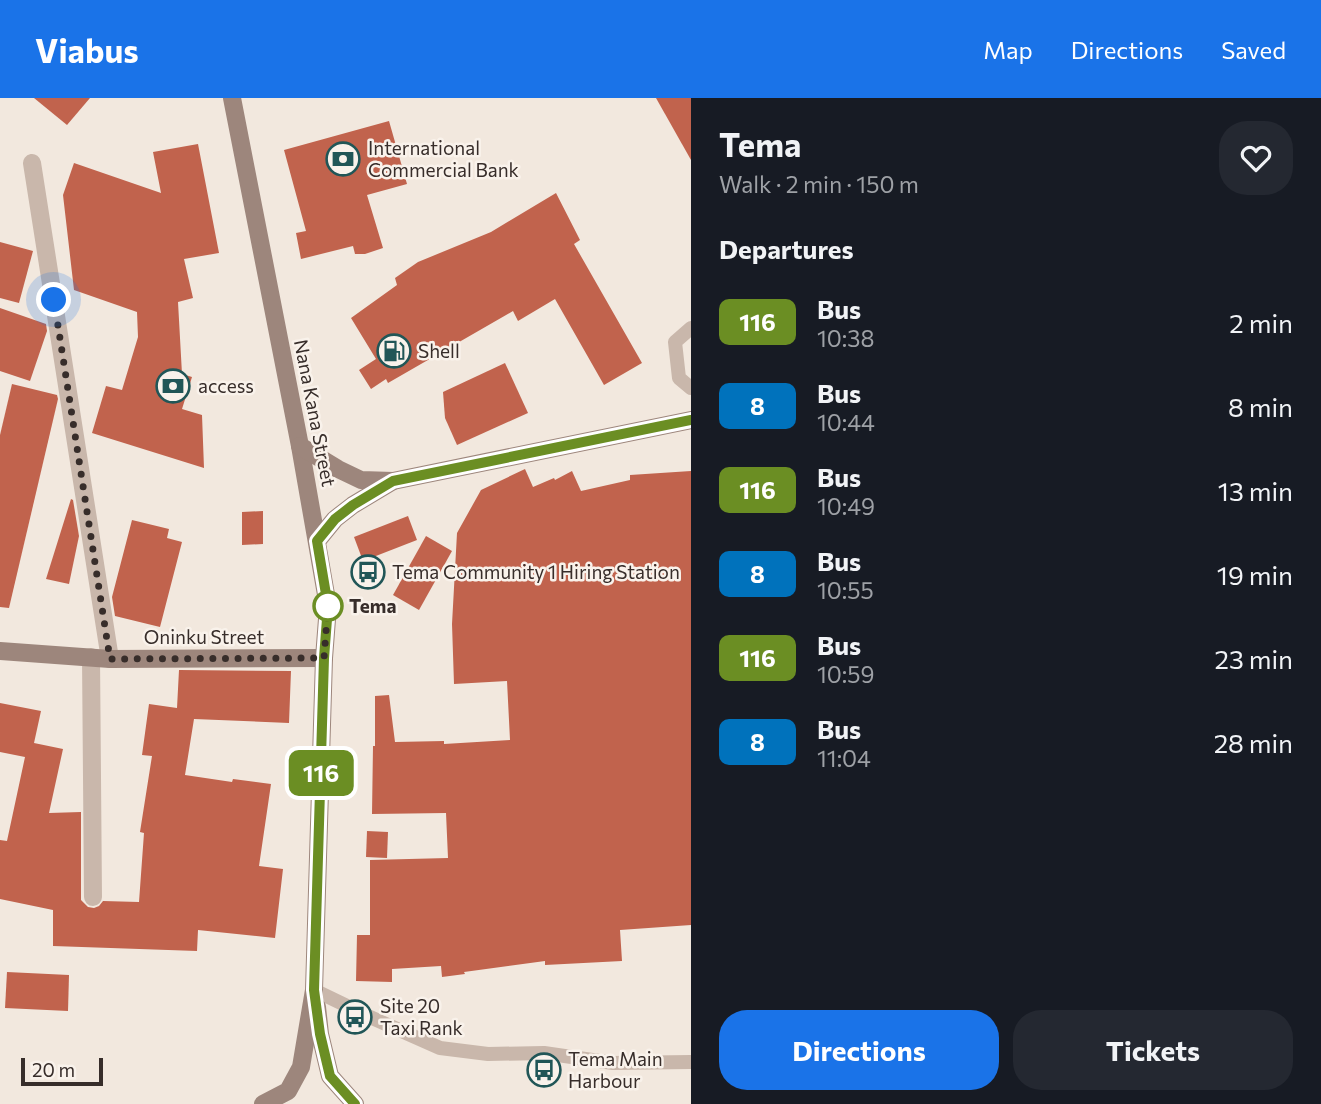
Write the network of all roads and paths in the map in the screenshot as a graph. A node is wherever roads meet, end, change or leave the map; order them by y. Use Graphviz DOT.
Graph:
graph roads {
  1 [pos="232,98"];
  2 [pos="33,163"];
  3 [pos="691,328"];
  4 [pos="691,388"];
  5 [pos="691,420"];
  6 [pos="300,446"];
  7 [pos="393,481"];
  8 [pos="317,541"];
  9 [pos="0,651"];
  10 [pos="91,657"];
  11 [pos="324,658"];
  12 [pos="110,659"];
  13 [pos="93,897"];
  14 [pos="314,990"];
  15 [pos="691,1062"];
  16 [pos="263,1104"];
  17 [pos="355,1104"];
  1 -- 6 [label="street, Nana Kana Street"];
  2 -- 12 [label="street"];
  3 -- 4 [label="lane"];
  5 -- 7 [label="street"];
  6 -- 7 [label="street"];
  6 -- 8 [label="street, Nana Kana Street"];
  7 -- 8 [label="street"];
  8 -- 11 [label="street, Nana Kana Street"];
  9 -- 10 [label="street, Oninku Street"];
  10 -- 12 [label="street, Oninku Street"];
  10 -- 13 [label="street"];
  11 -- 12 [label="street, Oninku Street"];
  11 -- 14 [label="street, Nana Kana Street"];
  14 -- 15 [label="lane"];
  14 -- 16 [label="street"];
  14 -- 17 [label="street"];
}
